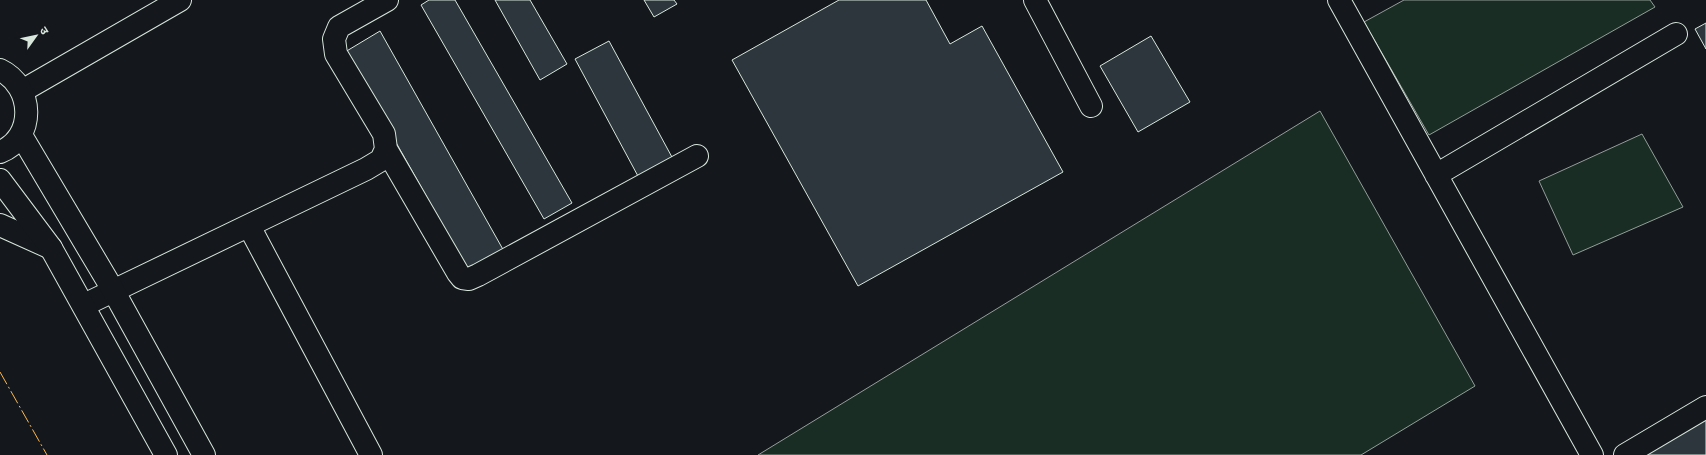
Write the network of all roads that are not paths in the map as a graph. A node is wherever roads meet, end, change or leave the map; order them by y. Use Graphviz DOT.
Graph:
graph roads {
  1 [pos="180,0"];
  2 [pos="387,0"];
  3 [pos="1035,0"];
  4 [pos="1339,0"];
  5 [pos="1676,34"];
  6 [pos="0,70"];
  7 [pos="22,90"];
  8 [pos="1091,106"];
  9 [pos="21,135"];
  10 [pos="386,150"];
  11 [pos="0,152"];
  12 [pos="696,156"];
  13 [pos="1436,175"];
  14 [pos="0,180"];
  15 [pos="0,225"];
  16 [pos="249,226"];
  17 [pos="52,248"];
  18 [pos="113,290"];
  19 [pos="84,305"];
  20 [pos="1706,407"];
  21 [pos="166,455"];
  22 [pos="204,455"];
  23 [pos="371,455"];
  24 [pos="1592,455"];
  25 [pos="1625,455"];
  1 -- 7 [label="street"];
  2 -- 10 [label="street"];
  3 -- 8 [label="street"];
  4 -- 13 [label="street"];
  5 -- 13 [label="street"];
  6 -- 7 [label="street"];
  7 -- 9 [label="street"];
  9 -- 11 [label="street"];
  9 -- 18 [label="street"];
  10 -- 12 [label="street"];
  10 -- 16 [label="street"];
  13 -- 24 [label="street"];
  14 -- 17 [label="street"];
  15 -- 17 [label="street"];
  16 -- 18 [label="street"];
  16 -- 23 [label="street"];
  17 -- 19 [label="street"];
  18 -- 19 [label="street"];
  18 -- 22 [label="street"];
  19 -- 21 [label="street"];
  20 -- 25 [label="street"];
}
